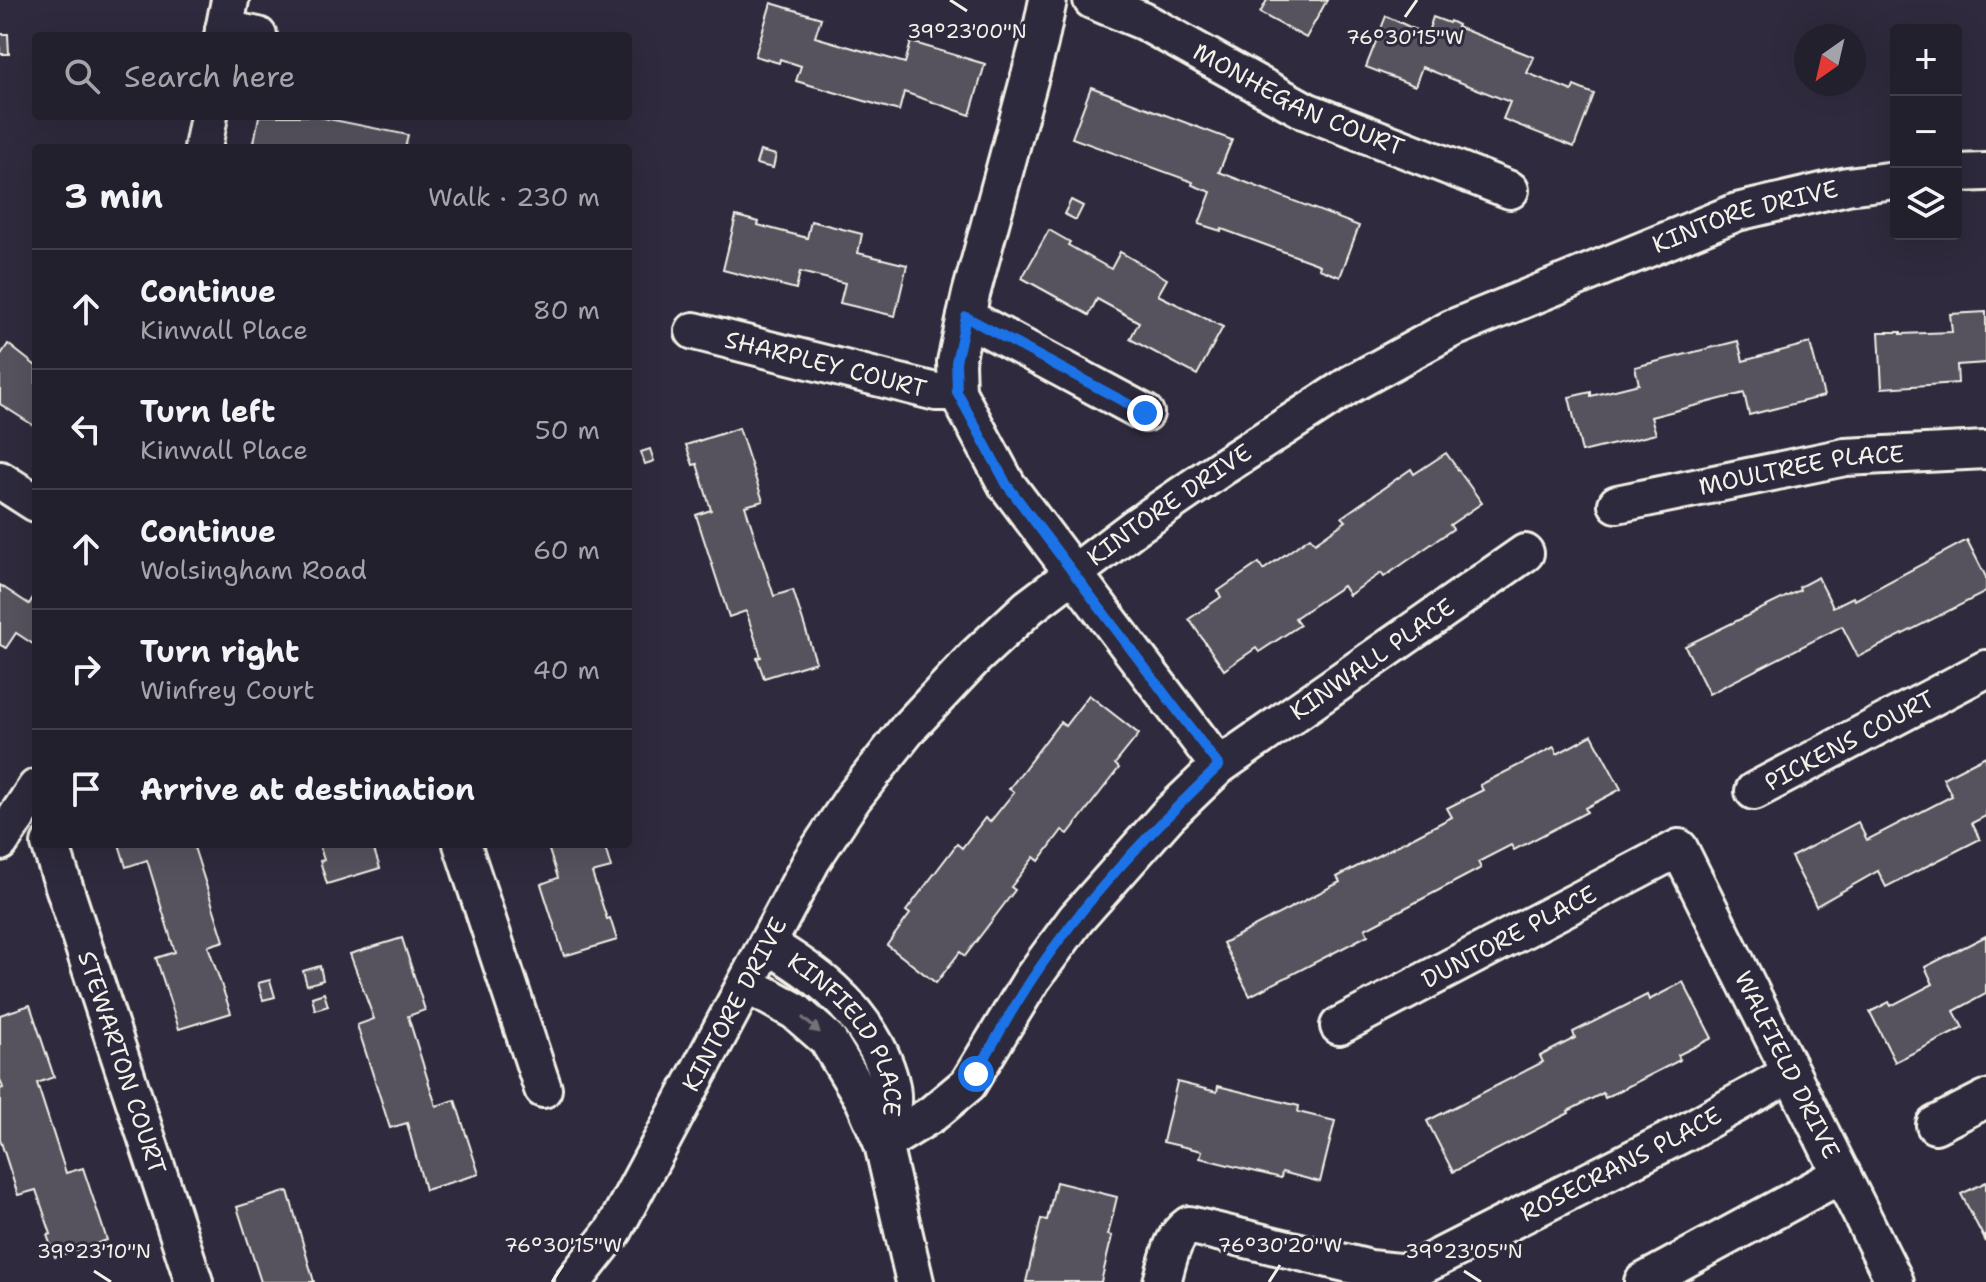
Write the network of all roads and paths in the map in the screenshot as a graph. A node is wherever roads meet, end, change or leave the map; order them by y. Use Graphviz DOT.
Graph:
graph roads {
  1 [pos="1092,0"];
  2 [pos="1041,2"];
  3 [pos="208,120"];
  4 [pos="204,144"];
  5 [pos="1986,172"];
  6 [pos="1962,173"];
  7 [pos="1890,181"];
  8 [pos="1510,190"];
  9 [pos="966,317"];
  10 [pos="694,331"];
  11 [pos="957,392"];
  12 [pos="1145,413"];
  13 [pos="1986,450"];
  14 [pos="0,480"];
  15 [pos="32,500"];
  16 [pos="1617,504"];
  17 [pos="1525,553"];
  18 [pos="1072,574"];
  19 [pos="1986,669"];
  20 [pos="1219,766"];
  21 [pos="1754,791"];
  22 [pos="32,805"];
  23 [pos="0,842"];
  24 [pos="51,848"];
  25 [pos="463,848"];
  26 [pos="1679,848"];
  27 [pos="767,944"];
  28 [pos="746,984"];
  29 [pos="1339,1026"];
  30 [pos="1791,1073"];
  31 [pos="543,1089"];
  32 [pos="1986,1099"];
  33 [pos="1935,1125"];
  34 [pos="883,1144"];
  35 [pos="1842,1174"];
  36 [pos="194,1282"];
  37 [pos="573,1282"];
  38 [pos="915,1282"];
  39 [pos="1162,1282"];
  40 [pos="1643,1282"];
  41 [pos="1895,1282"];
  1 -- 8 [label="street, MONHEGAN COURT"];
  2 -- 9 [label="street"];
  3 -- 4 [label="street"];
  5 -- 6 [label="street"];
  7 -- 18 [label="street, KINTORE DRIVE"];
  9 -- 11 [label="street"];
  9 -- 12 [label="street"];
  10 -- 11 [label="street, SHARPLEY COURT"];
  11 -- 18 [label="street"];
  13 -- 16 [label="street, MOULTREE PLACE"];
  14 -- 15 [label="street"];
  17 -- 20 [label="street, KINWALL PLACE"];
  18 -- 20 [label="street"];
  18 -- 27 [label="street, KINTORE DRIVE"];
  19 -- 21 [label="street, PICKENS COURT"];
  20 -- 34 [label="street, KINWALL PLACE"];
  22 -- 23 [label="street"];
  24 -- 36 [label="street, STEWARTON COURT"];
  25 -- 31 [label="street"];
  26 -- 29 [label="street, DUNTORE PLACE"];
  26 -- 30 [label="street, WALFIELD DRIVE"];
  27 -- 28 [label="street, KINTORE DRIVE"];
  27 -- 34 [label="street, KINFIELD PLACE"];
  28 -- 34 [label="street, KINFIELD PLACE, one-way"];
  28 -- 37 [label="street, KINTORE DRIVE"];
  30 -- 35 [label="street, WALFIELD DRIVE"];
  30 -- 39 [label="street, ROSECRANS PLACE"];
  32 -- 33 [label="street"];
  34 -- 38 [label="street, KINFIELD PLACE"];
  35 -- 40 [label="street"];
  35 -- 41 [label="street, WALFIELD DRIVE"];
}
